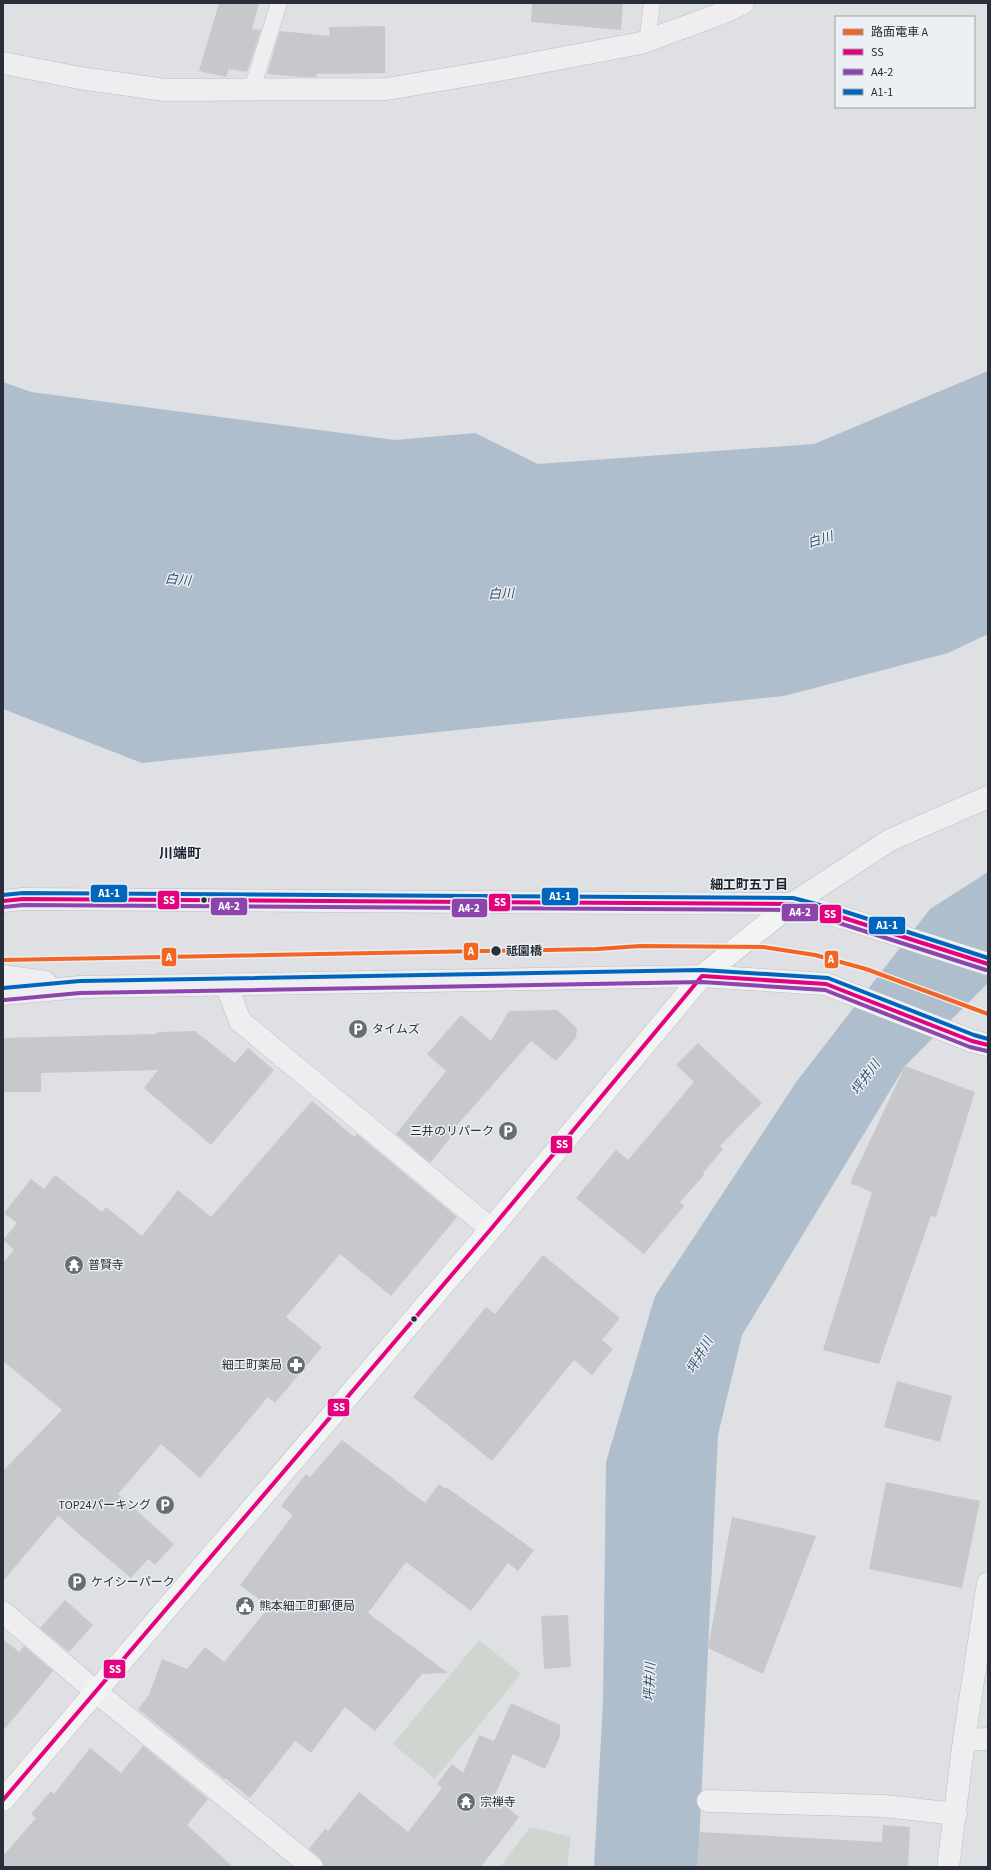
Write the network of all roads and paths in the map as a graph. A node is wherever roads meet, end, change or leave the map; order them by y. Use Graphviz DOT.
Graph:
graph roads {
  1 [pos="279,3"];
  2 [pos="652,3"];
  3 [pos="743,3"];
  4 [pos="647,42"];
  5 [pos="3,63"];
  6 [pos="252,89"];
  7 [pos="988,797"];
  8 [pos="3,901"];
  9 [pos="792,904"];
  10 [pos="988,964"];
  11 [pos="3,976"];
  12 [pos="702,976"];
  13 [pos="226,984"];
  14 [pos="80,987"];
  15 [pos="3,994"];
  16 [pos="980,1043"];
  17 [pos="491,1229"];
  18 [pos="988,1583"];
  19 [pos="3,1612"];
  20 [pos="95,1691"];
  21 [pos="988,1739"];
  22 [pos="964,1740"];
  23 [pos="3,1800"];
  24 [pos="708,1801"];
  25 [pos="956,1814"];
  26 [pos="312,1867"];
  27 [pos="948,1867"];
  1 -- 6 [label="lane"];
  2 -- 4 [label="lane"];
  3 -- 4 [label="street"];
  4 -- 6 [label="street"];
  5 -- 6 [label="street"];
  7 -- 9 [label="street"];
  8 -- 9 [label="street"];
  9 -- 10 [label="main road"];
  9 -- 12 [label="main road"];
  11 -- 14 [label="street"];
  12 -- 13 [label="street"];
  12 -- 16 [label="main road"];
  12 -- 17 [label="main road"];
  13 -- 14 [label="street"];
  13 -- 17 [label="street"];
  14 -- 15 [label="street"];
  17 -- 20 [label="main road"];
  18 -- 22 [label="street"];
  19 -- 20 [label="street"];
  20 -- 23 [label="main road"];
  20 -- 26 [label="street"];
  21 -- 22 [label="street"];
  22 -- 25 [label="street"];
  24 -- 25 [label="street"];
  25 -- 27 [label="street"];
}
